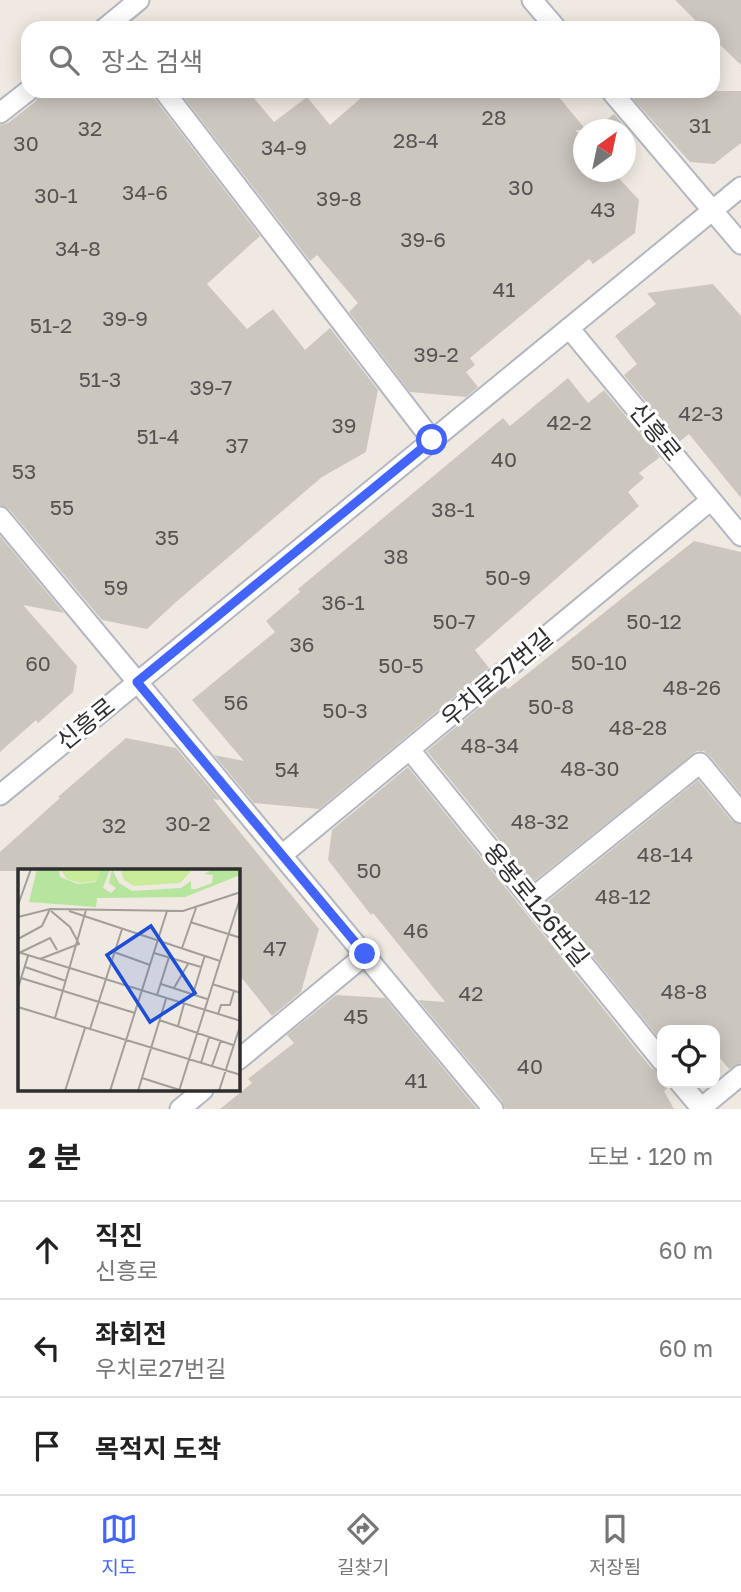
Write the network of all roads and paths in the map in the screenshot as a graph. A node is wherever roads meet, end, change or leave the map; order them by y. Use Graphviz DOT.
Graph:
graph roads {
  1 [pos="139,0"];
  2 [pos="532,0"];
  3 [pos="116,21"];
  4 [pos="550,21"];
  5 [pos="21,96"];
  6 [pos="169,98"];
  7 [pos="617,98"];
  8 [pos="0,113"];
  9 [pos="741,187"];
  10 [pos="714,210"];
  11 [pos="741,244"];
  12 [pos="569,328"];
  13 [pos="432,440"];
  14 [pos="711,500"];
  15 [pos="0,517"];
  16 [pos="741,536"];
  17 [pos="137,682"];
  18 [pos="410,750"];
  19 [pos="0,795"];
  20 [pos="741,813"];
  21 [pos="282,855"];
  22 [pos="531,899"];
  23 [pos="365,954"];
  24 [pos="657,1055"];
  25 [pos="240,1058"];
  26 [pos="741,1075"];
  27 [pos="684,1088"];
  28 [pos="201,1092"];
  29 [pos="180,1109"];
  30 [pos="493,1109"];
  31 [pos="701,1109"];
  1 -- 3 [label="lane"];
  2 -- 4 [label="lane"];
  5 -- 8 [label="lane"];
  6 -- 13 [label="lane"];
  7 -- 10 [label="lane"];
  9 -- 10 [label="lane, 신흥로"];
  10 -- 11 [label="lane"];
  10 -- 12 [label="lane, 신흥로"];
  12 -- 13 [label="lane, 신흥로"];
  12 -- 14 [label="lane, 신흥로"];
  13 -- 17 [label="lane, 신흥로"];
  14 -- 16 [label="lane, 신흥로"];
  14 -- 18 [label="lane, 우치로27번길"];
  15 -- 17 [label="lane"];
  17 -- 19 [label="lane, 신흥로"];
  17 -- 21 [label="lane"];
  18 -- 21 [label="lane, 우치로27번길"];
  18 -- 22 [label="lane, 용봉로126번길"];
  20 -- 22 [label="lane"];
  21 -- 23 [label="lane"];
  22 -- 24 [label="lane, 용봉로126번길"];
  23 -- 25 [label="lane"];
  23 -- 30 [label="lane"];
  26 -- 31 [label="lane"];
  27 -- 31 [label="lane"];
  28 -- 29 [label="lane"];
}
